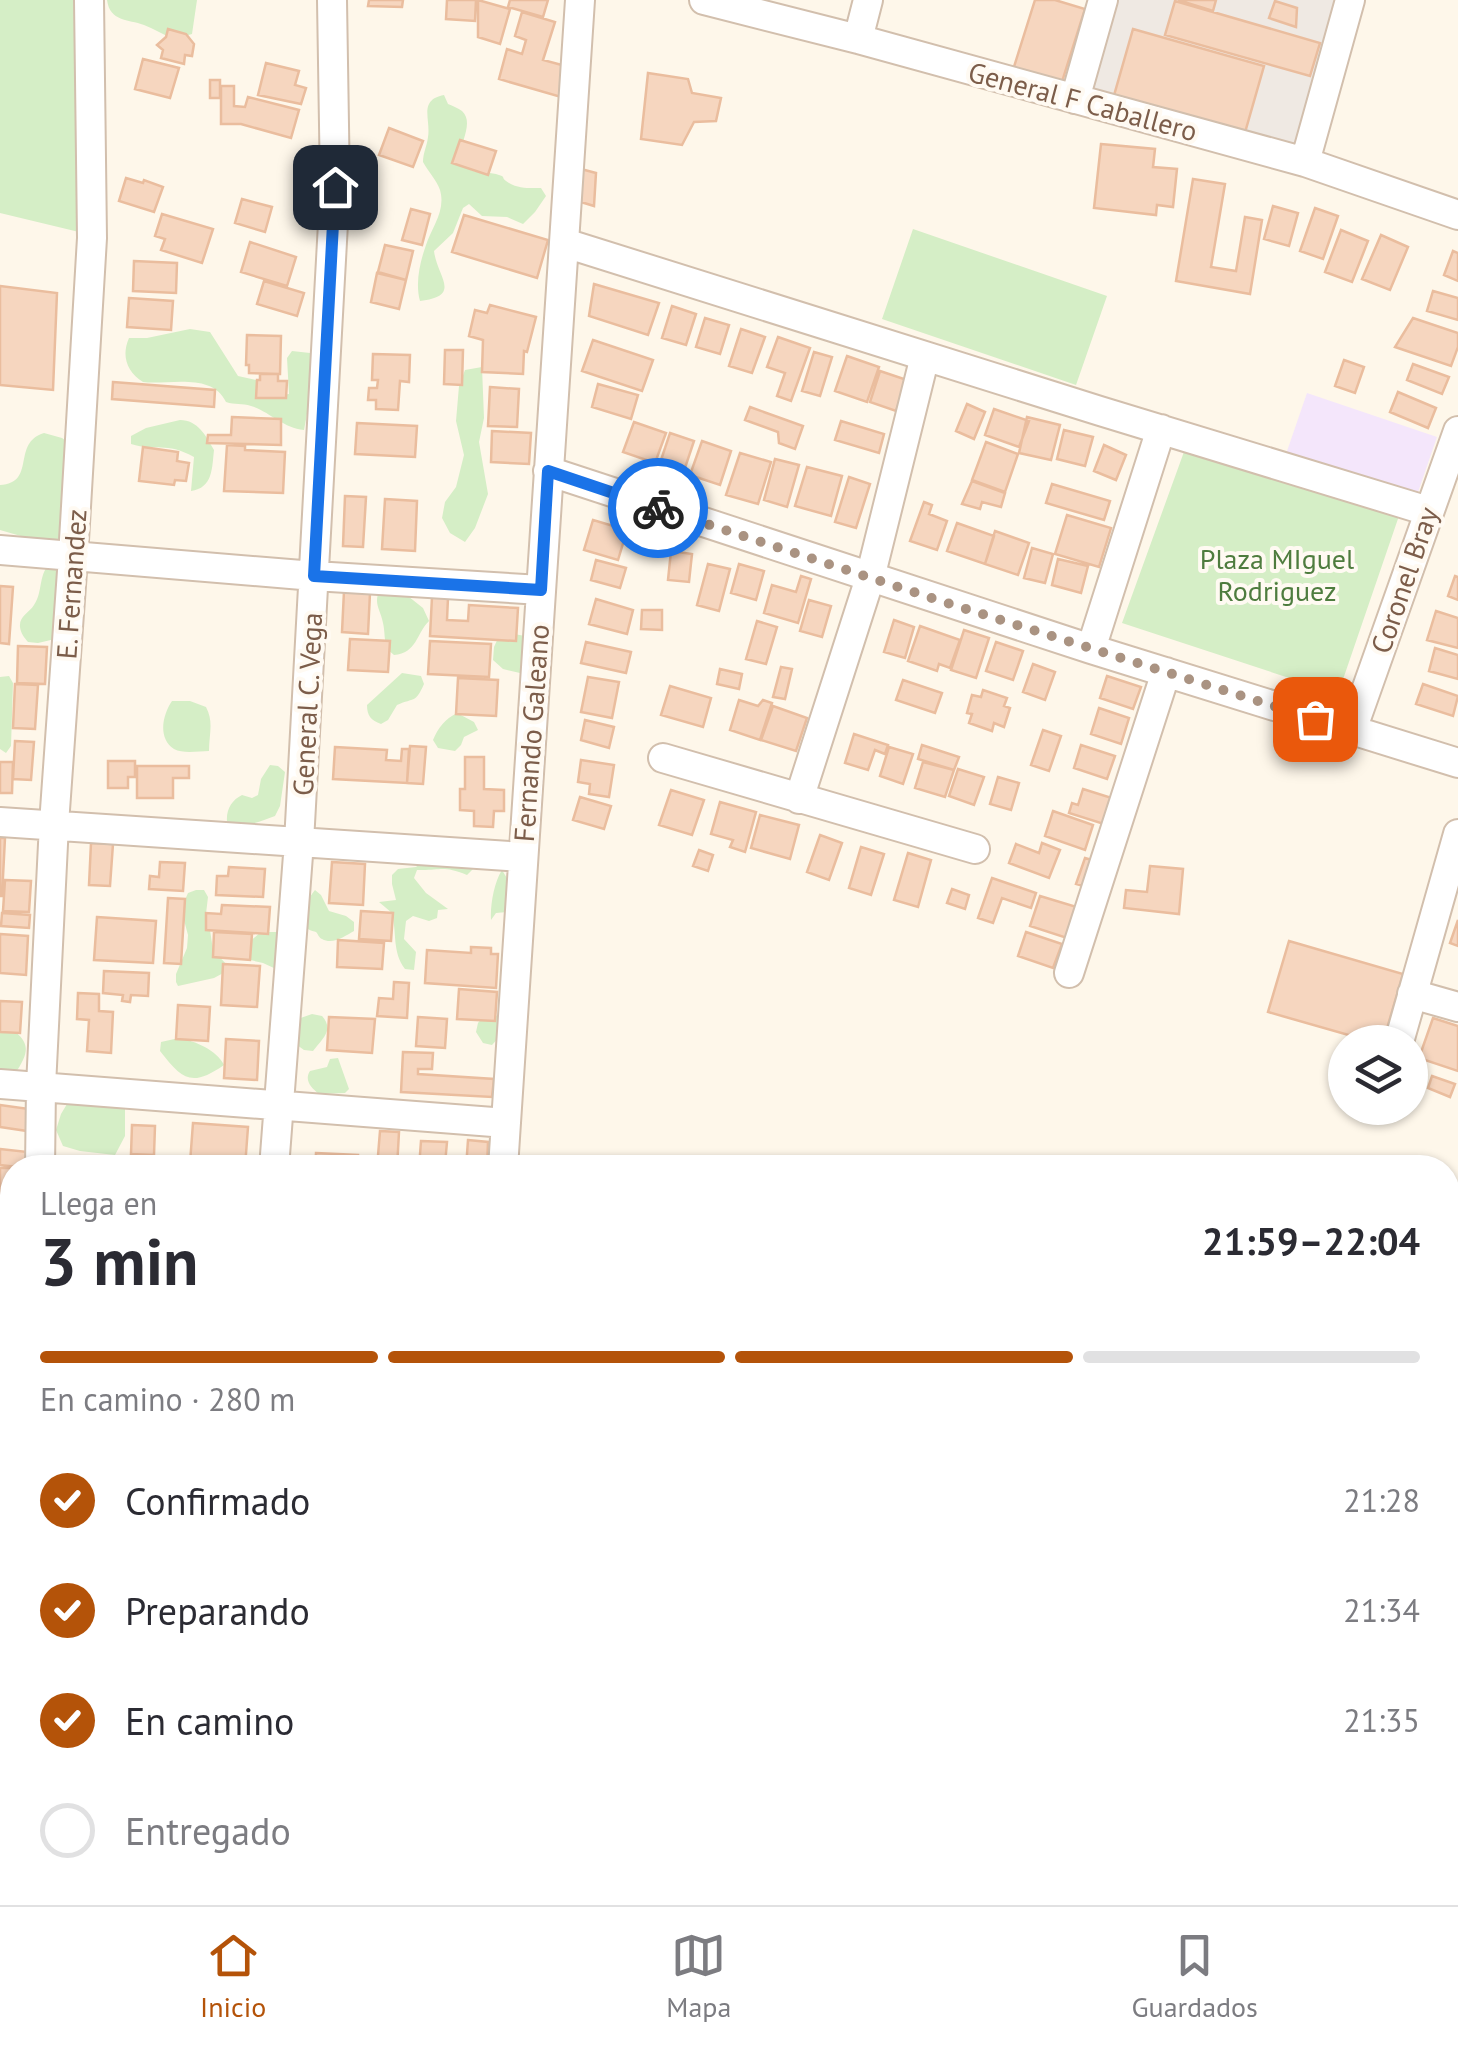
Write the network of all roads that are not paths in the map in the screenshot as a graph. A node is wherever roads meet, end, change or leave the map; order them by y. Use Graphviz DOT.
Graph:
graph roads {
  1 [pos="89,0"];
  2 [pos="332,0"];
  3 [pos="580,0"];
  4 [pos="704,0"];
  5 [pos="868,0"];
  6 [pos="1103,0"];
  7 [pos="1350,0"];
  8 [pos="858,39"];
  9 [pos="1075,99"];
  10 [pos="1305,162"];
  11 [pos="1458,215"];
  12 [pos="565,243"];
  13 [pos="925,356"];
  14 [pos="1160,430"];
  15 [pos="1458,430"];
  16 [pos="548,471"];
  17 [pos="1439,509"];
  18 [pos="0,550"];
  19 [pos="73,557"];
  20 [pos="314,576"];
  21 [pos="870,578"];
  22 [pos="541,590"];
  23 [pos="1091,649"];
  24 [pos="1166,672"];
  25 [pos="1352,730"];
  26 [pos="664,758"];
  27 [pos="1458,763"];
  28 [pos="799,798"];
  29 [pos="0,822"];
  30 [pos="54,824"];
  31 [pos="1458,834"];
  32 [pos="298,842"];
  33 [pos="975,849"];
  34 [pos="523,857"];
  35 [pos="1069,973"];
  36 [pos="1412,994"];
  37 [pos="1458,1007"];
  38 [pos="1403,1025"];
  39 [pos="0,1084"];
  40 [pos="41,1086"];
  41 [pos="278,1106"];
  42 [pos="506,1123"];
  43 [pos="40,1155"];
  44 [pos="275,1155"];
  45 [pos="503,1155"];
  1 -- 19 [label="street, E. Fernandez"];
  2 -- 20 [label="street, General C. Vega"];
  3 -- 12 [label="street, Fernando Galeano"];
  4 -- 8 [label="street, General F Caballero"];
  5 -- 8 [label="street"];
  6 -- 9 [label="street"];
  7 -- 10 [label="street"];
  8 -- 9 [label="street, General F Caballero"];
  9 -- 10 [label="street, General F Caballero"];
  10 -- 11 [label="street, General F Caballero"];
  12 -- 13 [label="street"];
  12 -- 16 [label="street, Fernando Galeano"];
  13 -- 14 [label="street"];
  13 -- 21 [label="street"];
  14 -- 17 [label="street"];
  14 -- 23 [label="street"];
  15 -- 17 [label="street, Coronel Bray"];
  16 -- 21 [label="street"];
  16 -- 22 [label="street, Fernando Galeano"];
  17 -- 25 [label="street, Coronel Bray"];
  18 -- 19 [label="street"];
  19 -- 20 [label="street"];
  19 -- 30 [label="street, E. Fernandez"];
  20 -- 22 [label="street"];
  20 -- 32 [label="street, General C. Vega"];
  21 -- 23 [label="street"];
  21 -- 28 [label="street"];
  22 -- 34 [label="street, Fernando Galeano"];
  23 -- 24 [label="street"];
  24 -- 25 [label="street"];
  24 -- 35 [label="street"];
  25 -- 27 [label="street"];
  26 -- 28 [label="street"];
  28 -- 33 [label="street"];
  29 -- 30 [label="street"];
  30 -- 32 [label="street"];
  30 -- 40 [label="street, E. Fernandez"];
  31 -- 36 [label="street"];
  32 -- 34 [label="street"];
  32 -- 41 [label="street, General C. Vega"];
  34 -- 42 [label="street, Fernando Galeano"];
  36 -- 37 [label="street"];
  36 -- 38 [label="street"];
  39 -- 40 [label="street"];
  40 -- 41 [label="street"];
  40 -- 43 [label="street, E. Fernandez"];
  41 -- 42 [label="street"];
  41 -- 44 [label="street, General C. Vega"];
  42 -- 45 [label="street, Fernando Galeano"];
}
